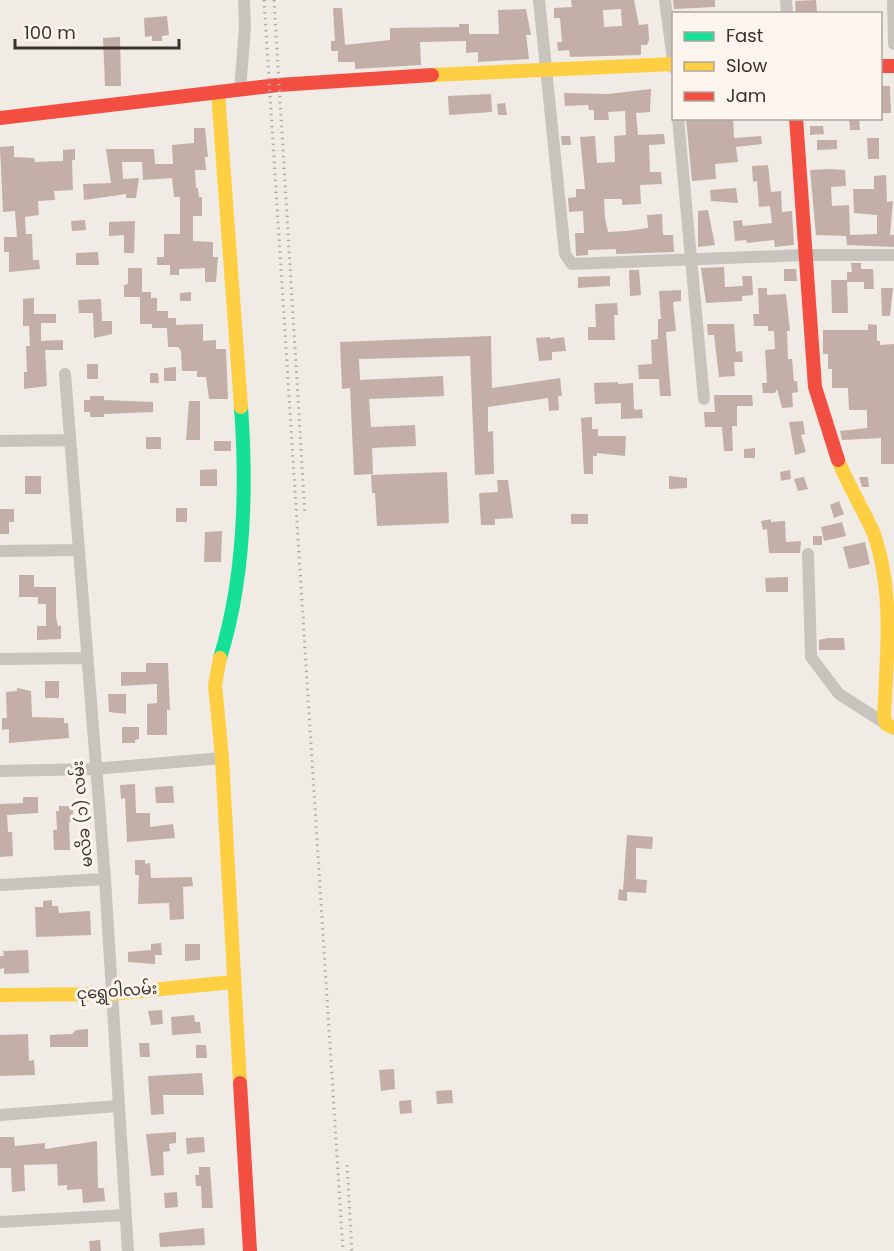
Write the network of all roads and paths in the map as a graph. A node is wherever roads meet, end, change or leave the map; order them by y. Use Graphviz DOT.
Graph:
graph roads {
  1 [pos="244,0"];
  2 [pos="539,0"];
  3 [pos="665,0"];
  4 [pos="893,0"];
  5 [pos="894,44"];
  6 [pos="672,56"];
  7 [pos="672,64"];
  8 [pos="548,68"];
  9 [pos="240,90"];
  10 [pos="218,93"];
  11 [pos="0,118"];
  12 [pos="678,120"];
  13 [pos="796,120"];
  14 [pos="806,255"];
  15 [pos="894,255"];
  16 [pos="689,261"];
  17 [pos="65,374"];
  18 [pos="704,399"];
  19 [pos="69,440"];
  20 [pos="0,441"];
  21 [pos="78,550"];
  22 [pos="0,551"];
  23 [pos="807,555"];
  24 [pos="888,559"];
  25 [pos="891,627"];
  26 [pos="87,658"];
  27 [pos="0,659"];
  28 [pos="890,726"];
  29 [pos="222,758"];
  30 [pos="94,769"];
  31 [pos="0,771"];
  32 [pos="105,879"];
  33 [pos="0,885"];
  34 [pos="233,982"];
  35 [pos="110,994"];
  36 [pos="0,995"];
  37 [pos="118,1106"];
  38 [pos="0,1114"];
  39 [pos="125,1215"];
  40 [pos="0,1222"];
  41 [pos="128,1251"];
  42 [pos="250,1251"];
  1 -- 9 [label="street"];
  2 -- 8 [label="street"];
  3 -- 6 [label="street"];
  4 -- 5 [label="street"];
  7 -- 8 [label="street"];
  8 -- 9 [label="street"];
  8 -- 16 [label="street"];
  9 -- 10 [label="street"];
  10 -- 11 [label="street"];
  10 -- 29 [label="street"];
  12 -- 16 [label="street"];
  13 -- 14 [label="street"];
  14 -- 15 [label="street"];
  14 -- 16 [label="street"];
  14 -- 24 [label="street"];
  16 -- 18 [label="street"];
  17 -- 19 [label="street, မလိခ (၁) လမ်း"];
  19 -- 20 [label="street"];
  19 -- 21 [label="street, မလိခ (၁) လမ်း"];
  21 -- 22 [label="street"];
  21 -- 26 [label="street, မလိခ (၁) လမ်း"];
  23 -- 28 [label="street"];
  24 -- 25 [label="street"];
  25 -- 28 [label="street"];
  26 -- 27 [label="street"];
  26 -- 30 [label="street, မလိခ (၁) လမ်း"];
  29 -- 30 [label="street"];
  29 -- 34 [label="street"];
  30 -- 31 [label="street"];
  30 -- 32 [label="street, မလိခ (၁) လမ်း"];
  32 -- 33 [label="street"];
  32 -- 35 [label="street, မလိခ (၁) လမ်း"];
  34 -- 35 [label="street, ငုရွှေဝါလမ်း"];
  34 -- 42 [label="street"];
  35 -- 36 [label="street, ငုရွှေဝါလမ်း"];
  35 -- 37 [label="street, မလိခ (၁) လမ်း"];
  37 -- 38 [label="street"];
  37 -- 39 [label="street, မလိခ (၁) လမ်း"];
  39 -- 40 [label="street"];
  39 -- 41 [label="street, မလိခ (၁) လမ်း"];
}
